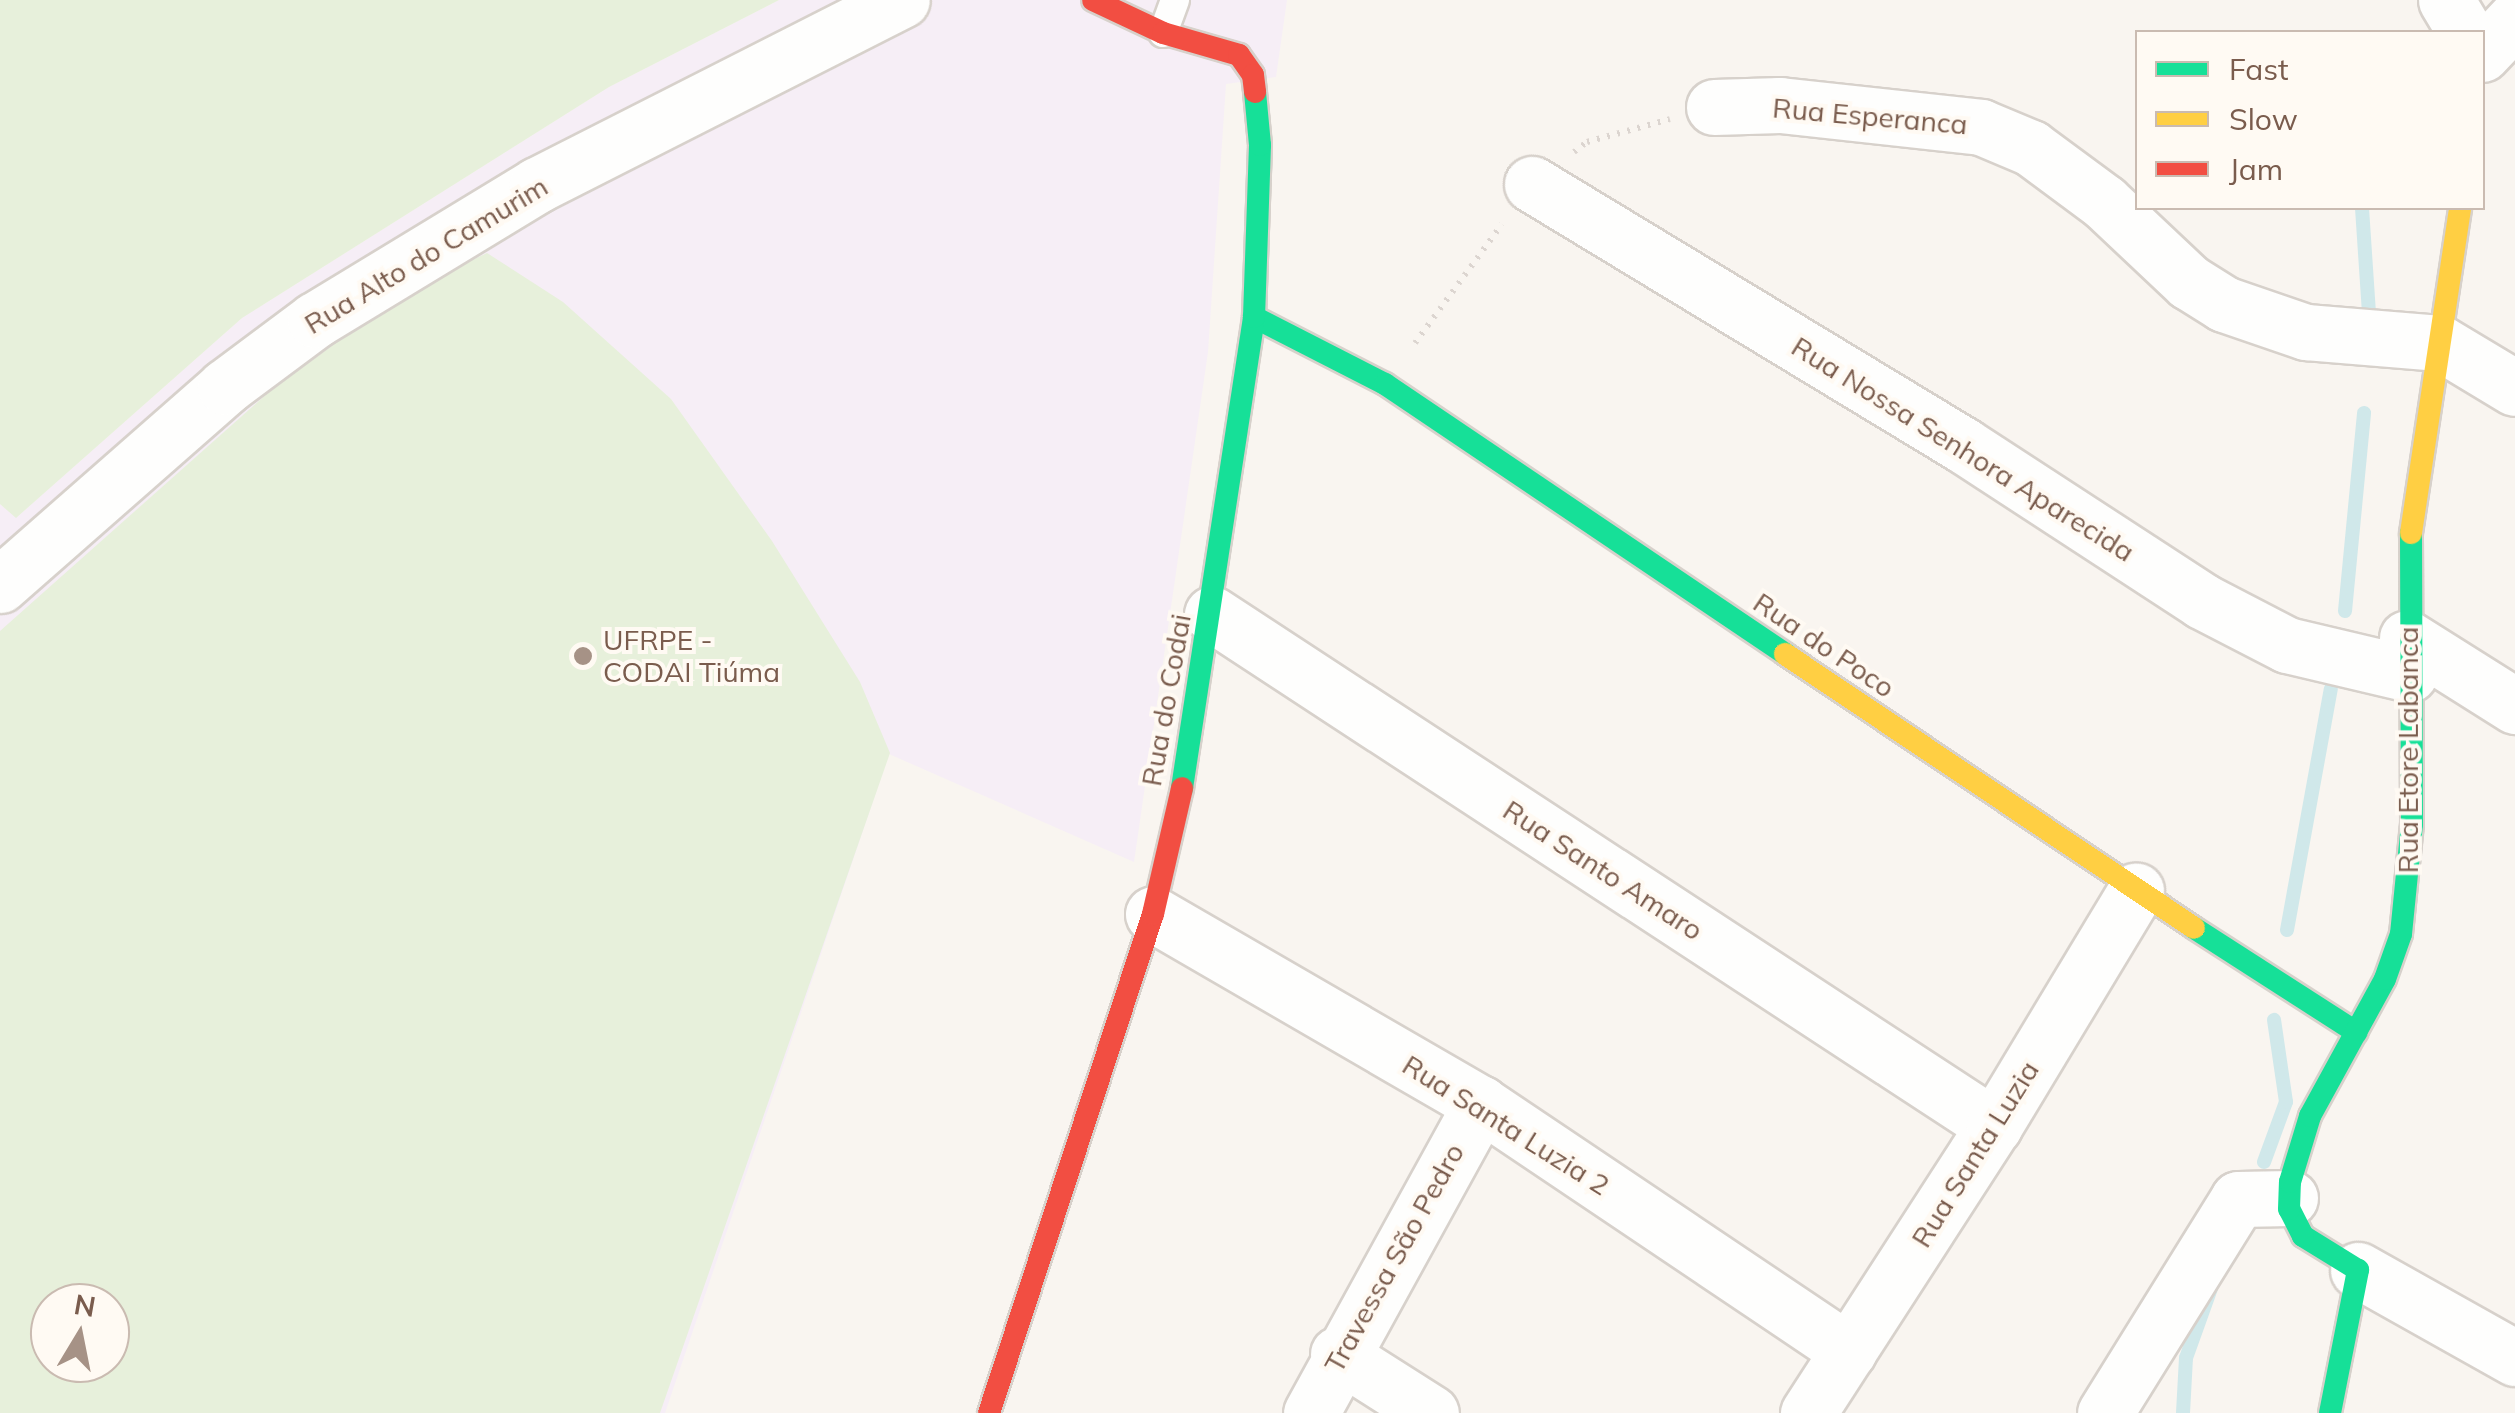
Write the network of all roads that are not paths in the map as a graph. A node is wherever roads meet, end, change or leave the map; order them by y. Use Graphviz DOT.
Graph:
graph roads {
  1 [pos="902,0"];
  2 [pos="1093,0"];
  3 [pos="1175,0"];
  4 [pos="2446,0"];
  5 [pos="2515,19"];
  6 [pos="2464,30"];
  7 [pos="1163,34"];
  8 [pos="2485,51"];
  9 [pos="1714,107"];
  10 [pos="1532,184"];
  11 [pos="2460,210"];
  12 [pos="1254,317"];
  13 [pos="2440,344"];
  14 [pos="2515,388"];
  15 [pos="0,586"];
  16 [pos="1212,614"];
  17 [pos="2408,656"];
  18 [pos="2515,706"];
  19 [pos="2136,891"];
  20 [pos="1154,914"];
  21 [pos="2356,1032"];
  22 [pos="1480,1104"];
  23 [pos="1994,1126"];
  24 [pos="2290,1198"];
  25 [pos="2358,1270"];
  26 [pos="1849,1352"];
  27 [pos="1338,1354"];
  28 [pos="2515,1358"];
  29 [pos="989,1413"];
  30 [pos="1311,1413"];
  31 [pos="1430,1413"];
  32 [pos="1808,1413"];
  33 [pos="2105,1413"];
  34 [pos="2330,1413"];
  1 -- 15 [label="street, Rua Alto do Camurim"];
  2 -- 7 [label="street"];
  3 -- 7 [label="lane"];
  4 -- 6 [label="street"];
  5 -- 8 [label="street"];
  7 -- 12 [label="street, Rua do Codai"];
  9 -- 13 [label="street, Rua Esperanca"];
  10 -- 17 [label="street, Rua Nossa Senhora Aparecida"];
  11 -- 13 [label="street, Rua Etore Labanca"];
  12 -- 16 [label="street, Rua do Codai"];
  12 -- 19 [label="street, Rua do Poco"];
  13 -- 14 [label="street"];
  13 -- 17 [label="street, Rua Etore Labanca"];
  16 -- 20 [label="street, Rua do Codai"];
  16 -- 23 [label="street, Rua Santo Amaro"];
  17 -- 18 [label="street, Rua Nossa Senhora Aparecida"];
  17 -- 21 [label="street, Rua Etore Labanca"];
  19 -- 21 [label="street, Rua do Poco"];
  19 -- 23 [label="street, Rua Santa Luzia"];
  20 -- 22 [label="street, Rua Santa Luzia 2"];
  20 -- 29 [label="street, Rua do Codai"];
  21 -- 24 [label="street, Rua Etore Labanca"];
  22 -- 26 [label="street, Rua Santa Luzia 2"];
  22 -- 27 [label="street, Travessa São Pedro"];
  23 -- 26 [label="street, Rua Santa Luzia"];
  24 -- 25 [label="street"];
  24 -- 33 [label="street"];
  25 -- 28 [label="street"];
  25 -- 34 [label="street"];
  26 -- 32 [label="street, Rua Santa Luzia"];
  27 -- 30 [label="street, Travessa São Pedro"];
  27 -- 31 [label="street"];
}
